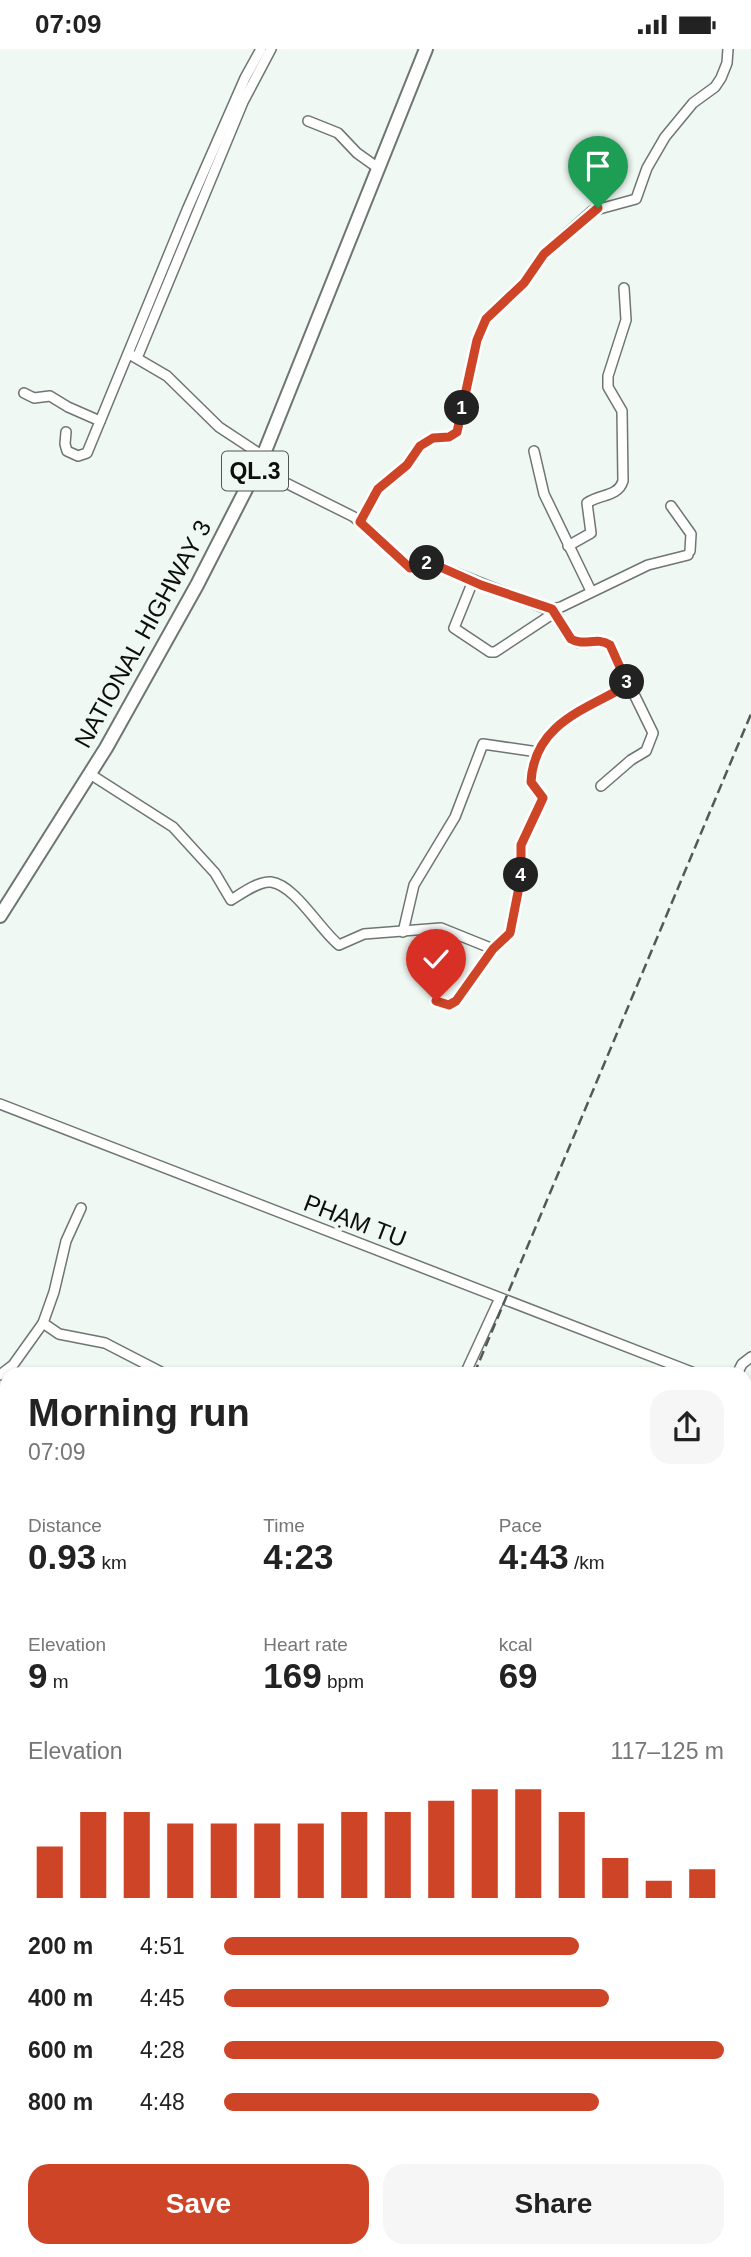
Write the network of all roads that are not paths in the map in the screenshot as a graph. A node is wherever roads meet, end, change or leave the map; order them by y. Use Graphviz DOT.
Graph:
graph roads {
  1 [pos="261,49"];
  2 [pos="271,49"];
  3 [pos="426,49"];
  4 [pos="728,49"];
  5 [pos="308,121"];
  6 [pos="378,168"];
  7 [pos="191,213"];
  8 [pos="624,288"];
  9 [pos="132,356"];
  10 [pos="24,393"];
  11 [pos="100,421"];
  12 [pos="66,432"];
  13 [pos="534,451"];
  14 [pos="262,456"];
  15 [pos="256,468"];
  16 [pos="671,506"];
  17 [pos="360,522"];
  18 [pos="568,545"];
  19 [pos="473,581"];
  20 [pos="591,591"];
  21 [pos="553,611"];
  22 [pos="628,685"];
  23 [pos="538,752"];
  24 [pos="90,774"];
  25 [pos="601,786"];
  26 [pos="0,916"];
  27 [pos="403,932"];
  28 [pos="493,949"];
  29 [pos="436,1001"];
  30 [pos="0,1104"];
  31 [pos="81,1208"];
  32 [pos="500,1298"];
  33 [pos="43,1323"];
  34 [pos="10,1367"];
  35 [pos="151,1367"];
  36 [pos="468,1367"];
  37 [pos="679,1367"];
  1 -- 7 [label="street"];
  2 -- 7 [label="street"];
  3 -- 6 [label="highway, NATIONAL HIGHWAY 3 / QL.3"];
  4 -- 17 [label="street"];
  5 -- 6 [label="street"];
  6 -- 14 [label="highway, NATIONAL HIGHWAY 3 / QL.3"];
  7 -- 9 [label="street"];
  8 -- 18 [label="street"];
  9 -- 11 [label="street"];
  9 -- 14 [label="street"];
  10 -- 11 [label="street"];
  11 -- 12 [label="street"];
  13 -- 18 [label="street"];
  14 -- 15 [label="highway, NATIONAL HIGHWAY 3 / QL.3"];
  15 -- 17 [label="street"];
  15 -- 24 [label="highway, NATIONAL HIGHWAY 3 / QL.3"];
  16 -- 20 [label="street"];
  17 -- 19 [label="street"];
  18 -- 20 [label="street"];
  19 -- 21 [label="street"];
  19 -- 21 [label="street"];
  20 -- 21 [label="street"];
  21 -- 22 [label="street"];
  22 -- 23 [label="street"];
  22 -- 25 [label="street"];
  23 -- 27 [label="street"];
  23 -- 28 [label="street"];
  24 -- 26 [label="highway, NATIONAL HIGHWAY 3 / QL.3"];
  24 -- 27 [label="street"];
  27 -- 28 [label="street"];
  28 -- 29 [label="street"];
  30 -- 32 [label="street, PHẠM TU"];
  31 -- 33 [label="street"];
  32 -- 36 [label="street"];
  32 -- 37 [label="street, PHẠM TU"];
  33 -- 34 [label="street"];
  33 -- 35 [label="street"];
}
